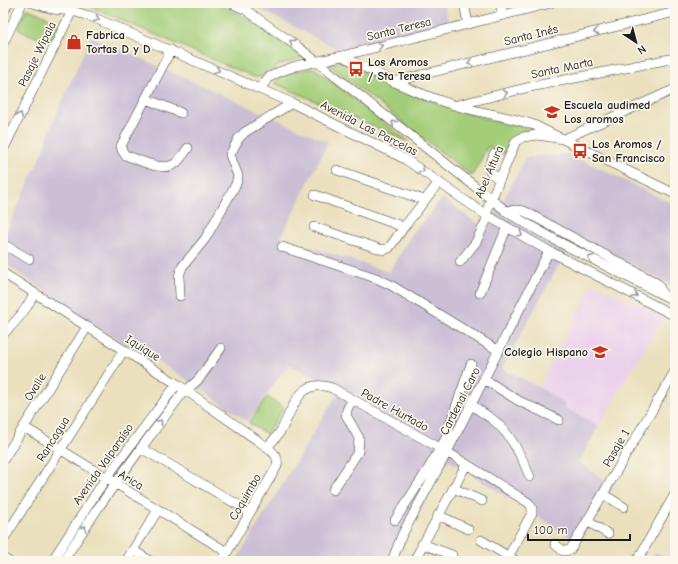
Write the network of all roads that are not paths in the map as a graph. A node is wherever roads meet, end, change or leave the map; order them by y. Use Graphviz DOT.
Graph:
graph roads {
  1 [pos="8,3"];
  2 [pos="22,3"];
  3 [pos="33,3"];
  4 [pos="231,3"];
  5 [pos="464,3"];
  6 [pos="500,3"];
  7 [pos="551,3"];
  8 [pos="72,11"];
  9 [pos="675,12"];
  10 [pos="3,13"];
  11 [pos="503,15"];
  12 [pos="468,24"];
  13 [pos="3,44"];
  14 [pos="171,50"];
  15 [pos="342,56"];
  16 [pos="675,58"];
  17 [pos="317,62"];
  18 [pos="393,82"];
  19 [pos="260,89"];
  20 [pos="675,89"];
  21 [pos="146,99"];
  22 [pos="292,103"];
  23 [pos="454,105"];
  24 [pos="181,113"];
  25 [pos="564,139"];
  26 [pos="188,148"];
  27 [pos="3,150"];
  28 [pos="494,154"];
  29 [pos="337,170"];
  30 [pos="499,179"];
  31 [pos="439,182"];
  32 [pos="675,194"];
  33 [pos="316,196"];
  34 [pos="424,200"];
  35 [pos="491,200"];
  36 [pos="486,215"];
  37 [pos="314,227"];
  38 [pos="404,227"];
  39 [pos="507,227"];
  40 [pos="3,246"];
  41 [pos="282,248"];
  42 [pos="549,251"];
  43 [pos="29,259"];
  44 [pos="460,262"];
  45 [pos="3,273"];
  46 [pos="34,293"];
  47 [pos="480,293"];
  48 [pos="180,296"];
  49 [pos="675,301"];
  50 [pos="675,314"];
  51 [pos="88,327"];
  52 [pos="3,334"];
  53 [pos="221,348"];
  54 [pos="124,350"];
  55 [pos="499,351"];
  56 [pos="471,364"];
  57 [pos="675,371"];
  58 [pos="484,379"];
  59 [pos="177,384"];
  60 [pos="187,391"];
  61 [pos="352,399"];
  62 [pos="471,404"];
  63 [pos="559,420"];
  64 [pos="24,427"];
  65 [pos="267,447"];
  66 [pos="141,448"];
  67 [pos="6,450"];
  68 [pos="60,450"];
  69 [pos="444,450"];
  70 [pos="3,460"];
  71 [pos="466,465"];
  72 [pos="530,477"];
  73 [pos="106,478"];
  74 [pos="115,484"];
  75 [pos="453,488"];
  76 [pos="333,490"];
  77 [pos="603,494"];
  78 [pos="675,494"];
  79 [pos="482,501"];
  80 [pos="624,507"];
  81 [pos="158,510"];
  82 [pos="250,512"];
  83 [pos="438,515"];
  84 [pos="395,520"];
  85 [pos="587,521"];
  86 [pos="468,529"];
  87 [pos="608,534"];
  88 [pos="3,540"];
  89 [pos="481,540"];
  90 [pos="422,544"];
  91 [pos="555,544"];
  92 [pos="133,550"];
  93 [pos="227,552"];
  94 [pos="452,555"];
  95 [pos="3,558"];
  96 [pos="510,559"];
  97 [pos="8,561"];
  98 [pos="52,561"];
  99 [pos="63,561"];
  100 [pos="126,561"];
  101 [pos="150,561"];
  102 [pos="222,561"];
  103 [pos="392,561"];
  104 [pos="414,561"];
  105 [pos="637,561"];
  1 -- 10 [label="street"];
  2 -- 13 [label="street"];
  3 -- 8 [label="street, Avenida Las Parcelas"];
  17 -- 4 [label="street, Avenida Las Parcelas, one-way"];
  5 -- 12 [label="street"];
  6 -- 11 [label="street"];
  7 -- 11 [label="street, Santa Teresa"];
  8 -- 14 [label="street, Avenida Las Parcelas, one-way"];
  27 -- 8 [label="street, Pasaje Wipala, one-way"];
  9 -- 18 [label="street, Santa Inés, one-way"];
  11 -- 12 [label="street, Santa Teresa"];
  15 -- 12 [label="street, Santa Teresa, one-way"];
  14 -- 19 [label="street, Avenida Las Parcelas, one-way"];
  14 -- 21 [label="street"];
  15 -- 17 [label="street, Santa Teresa"];
  15 -- 18 [label="street"];
  23 -- 16 [label="street, Santa Marta, one-way"];
  17 -- 19 [label="street, Santa Teresa"];
  35 -- 17 [label="street, Avenida Las Parcelas, one-way"];
  18 -- 23 [label="street"];
  19 -- 22 [label="street, Avenida Las Parcelas"];
  20 -- 25 [label="street"];
  21 -- 24 [label="street"];
  21 -- 26 [label="street"];
  22 -- 31 [label="street, Avenida Las Parcelas, one-way"];
  22 -- 48 [label="street"];
  23 -- 25 [label="street"];
  25 -- 30 [label="street, Abel Altura"];
  25 -- 32 [label="street"];
  28 -- 30 [label="street"];
  29 -- 34 [label="street"];
  30 -- 35 [label="street, Abel Altura"];
  31 -- 34 [label="street"];
  31 -- 36 [label="street, Avenida Las Parcelas"];
  33 -- 38 [label="street"];
  34 -- 38 [label="street"];
  35 -- 36 [label="street, Abel Altura"];
  49 -- 35 [label="street, Avenida Las Parcelas, one-way"];
  36 -- 39 [label="street, Avenida Las Parcelas"];
  36 -- 44 [label="street, Abel Altura"];
  37 -- 38 [label="street"];
  39 -- 42 [label="street, Avenida Las Parcelas, one-way"];
  39 -- 47 [label="street"];
  40 -- 43 [label="street"];
  41 -- 55 [label="street"];
  42 -- 50 [label="street, Avenida Las Parcelas, one-way"];
  42 -- 55 [label="street, Cardenal Caro"];
  45 -- 46 [label="street, Iquique"];
  46 -- 51 [label="street, Iquique"];
  46 -- 52 [label="street"];
  51 -- 54 [label="street, Iquique"];
  51 -- 64 [label="street, Ovalle"];
  53 -- 60 [label="street, Avenida Valparaíso"];
  54 -- 59 [label="street, Iquique"];
  54 -- 68 [label="street, Rancagua"];
  55 -- 58 [label="street, Cardenal Caro"];
  56 -- 69 [label="street"];
  57 -- 77 [label="street, Pasaje 1"];
  58 -- 62 [label="street, Cardenal Caro"];
  58 -- 63 [label="street"];
  59 -- 60 [label="street, Iquique"];
  59 -- 73 [label="street, Avenida Valparaíso"];
  60 -- 65 [label="street, Iquique"];
  66 -- 60 [label="street, Avenida Valparaíso, one-way"];
  61 -- 65 [label="street, Padre Hurtado"];
  61 -- 69 [label="street, Padre Hurtado"];
  61 -- 76 [label="street"];
  62 -- 69 [label="street, Cardenal Caro"];
  62 -- 72 [label="street"];
  64 -- 67 [label="street, Ovalle"];
  64 -- 68 [label="street, Arica"];
  65 -- 82 [label="street, Coquimbo"];
  66 -- 74 [label="street, Avenida Valparaíso"];
  66 -- 82 [label="street"];
  67 -- 70 [label="street, Ovalle"];
  68 -- 73 [label="street, Arica"];
  68 -- 88 [label="street, Rancagua"];
  69 -- 71 [label="street, Padre Hurtado"];
  69 -- 84 [label="street"];
  69 -- 103 [label="street, Cardenal Caro"];
  71 -- 75 [label="street"];
  71 -- 96 [label="street, Padre Hurtado"];
  73 -- 74 [label="street, Arica"];
  73 -- 98 [label="street, Avenida Valparaíso"];
  74 -- 81 [label="street, Arica"];
  99 -- 74 [label="street, Avenida Valparaíso, one-way"];
  75 -- 79 [label="street"];
  75 -- 83 [label="street"];
  77 -- 80 [label="street"];
  77 -- 85 [label="street, Pasaje 1"];
  78 -- 105 [label="street"];
  81 -- 92 [label="street"];
  81 -- 93 [label="street, Arica"];
  82 -- 93 [label="street, Coquimbo"];
  83 -- 86 [label="street"];
  83 -- 90 [label="street"];
  85 -- 87 [label="street"];
  85 -- 91 [label="street, Pasaje 1"];
  89 -- 96 [label="street"];
  90 -- 94 [label="street"];
  90 -- 104 [label="street"];
  92 -- 100 [label="street"];
  92 -- 101 [label="street"];
  93 -- 102 [label="street, Coquimbo"];
  95 -- 97 [label="street"];
}
